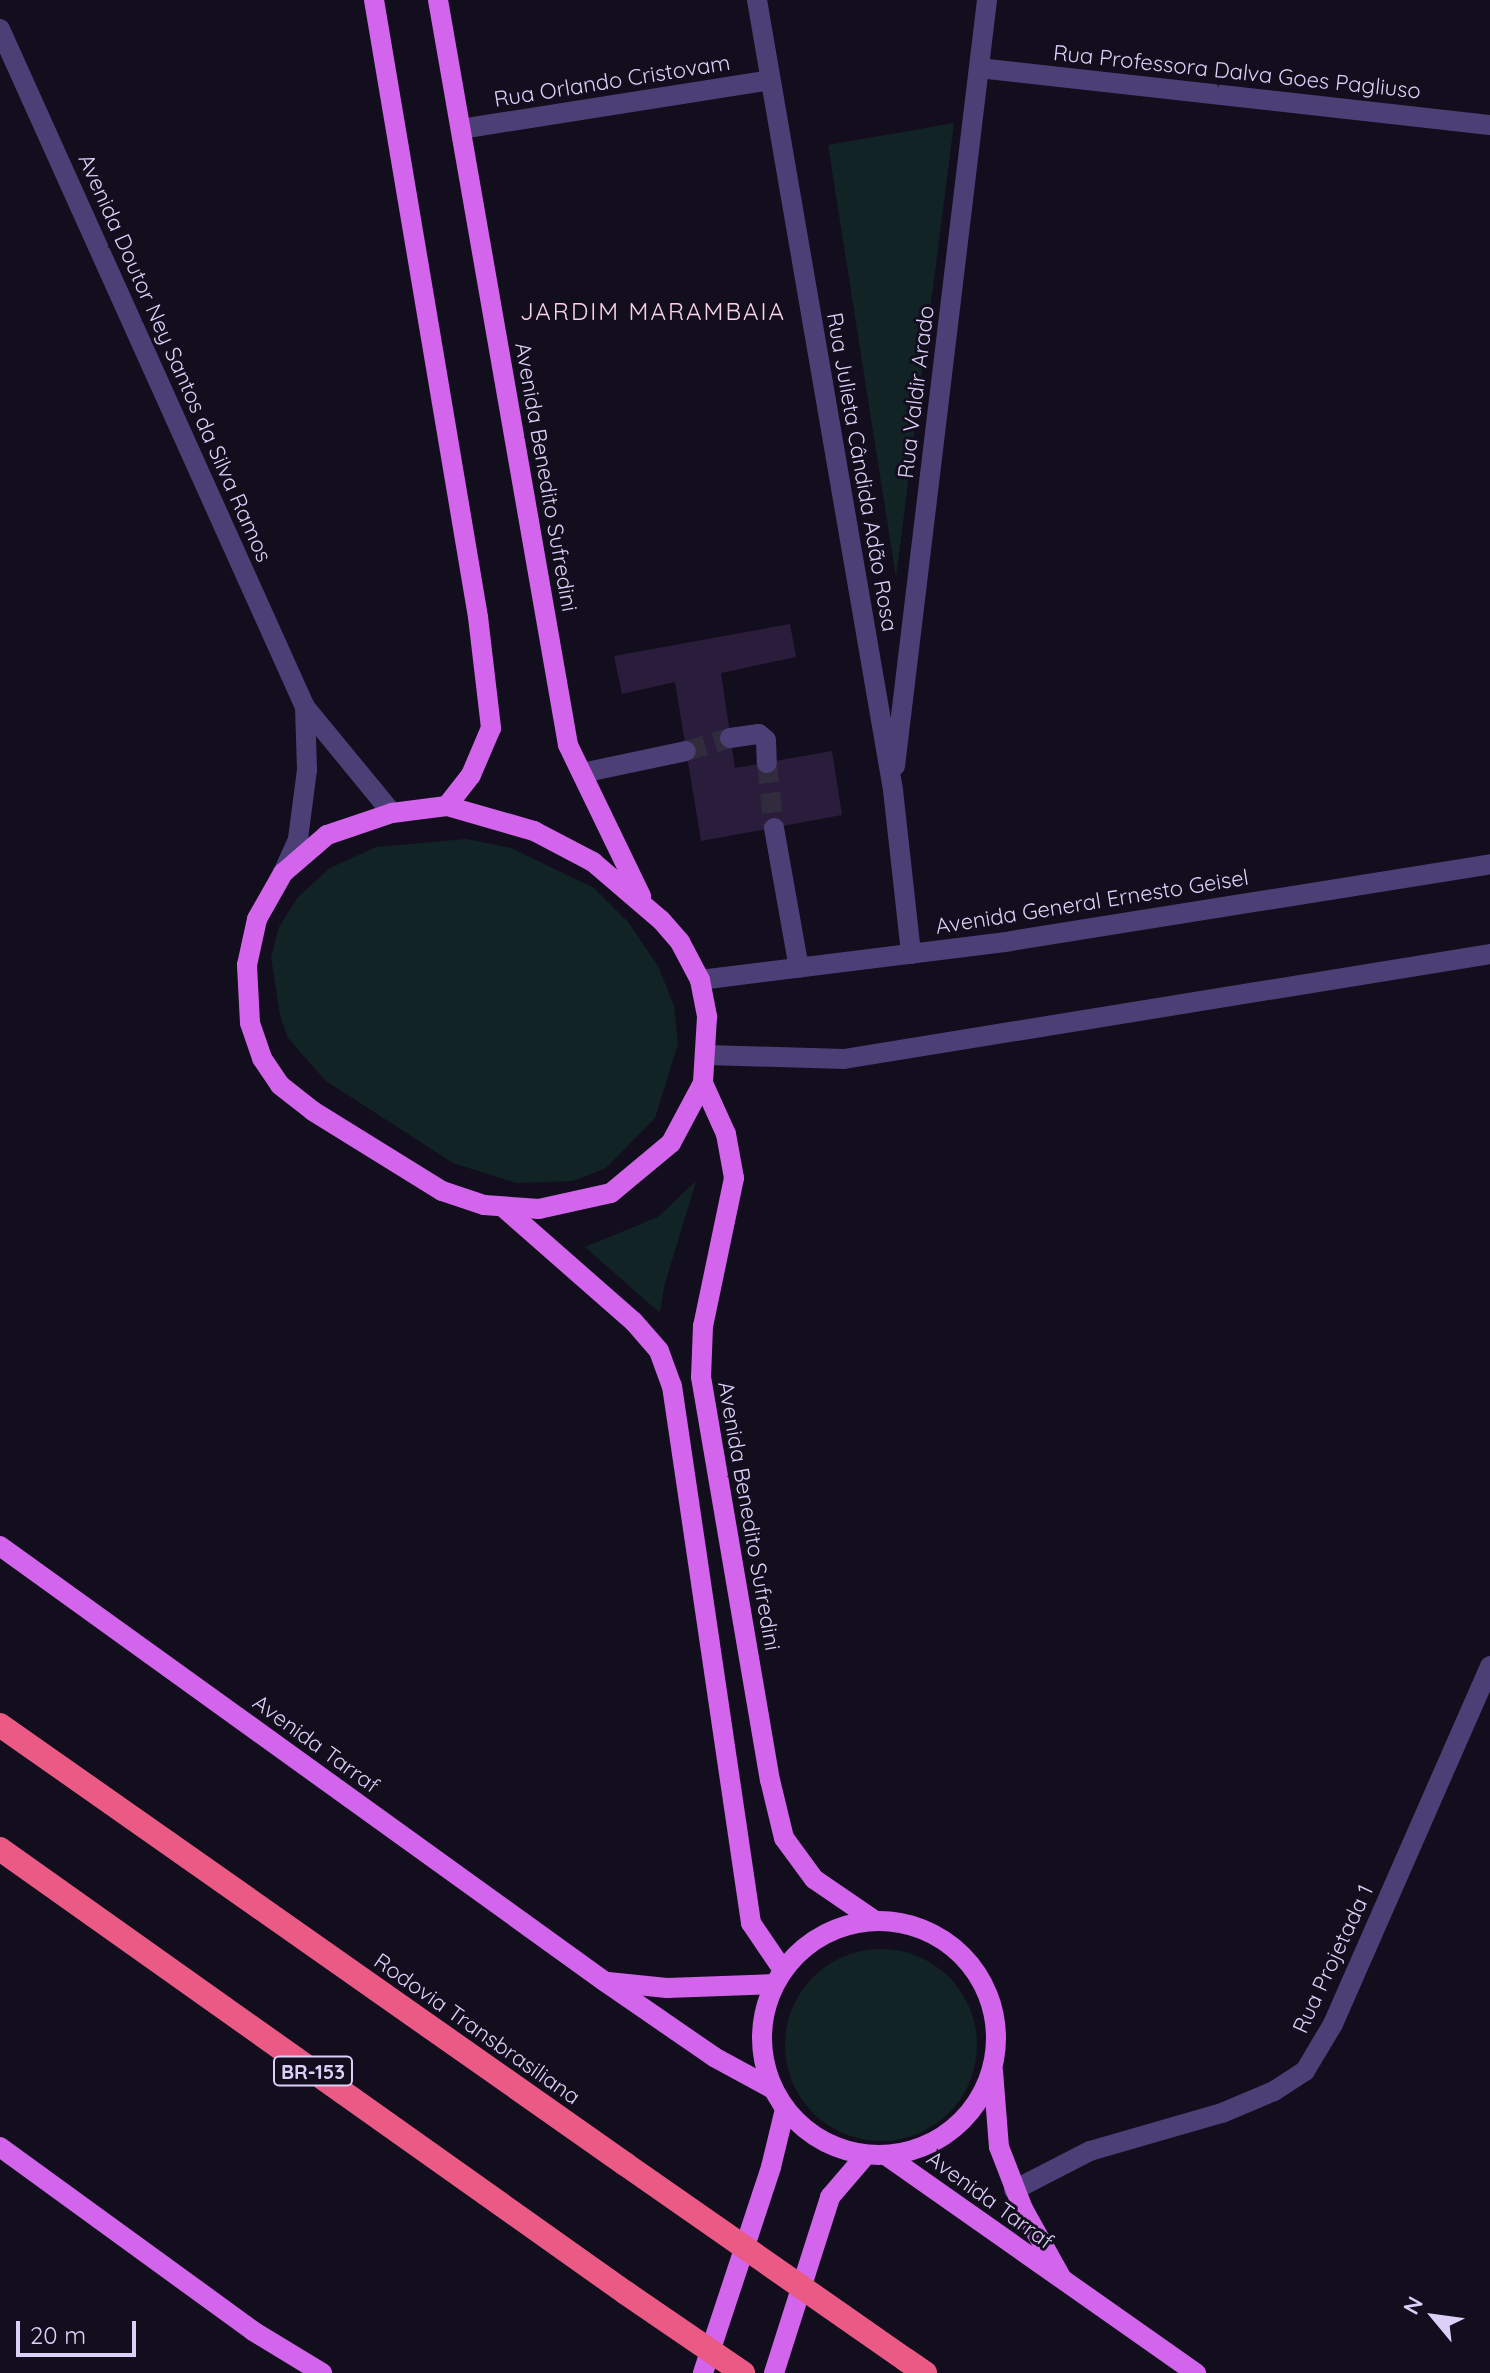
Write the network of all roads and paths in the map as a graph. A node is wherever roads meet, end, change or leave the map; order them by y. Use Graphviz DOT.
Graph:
graph roads {
  1 [pos="374,0"];
  2 [pos="438,0"];
  3 [pos="757,0"];
  4 [pos="987,0"];
  5 [pos="0,29"];
  6 [pos="979,68"];
  7 [pos="770,80"];
  8 [pos="1490,125"];
  9 [pos="461,129"];
  10 [pos="305,707"];
  11 [pos="730,738"];
  12 [pos="686,751"];
  13 [pos="767,763"];
  14 [pos="582,773"];
  15 [pos="893,790"];
  16 [pos="447,806"];
  17 [pos="392,813"];
  18 [pos="774,828"];
  19 [pos="1490,864"];
  20 [pos="283,873"];
  21 [pos="643,900"];
  22 [pos="911,954"];
  23 [pos="1490,954"];
  24 [pos="799,968"];
  25 [pos="700,980"];
  26 [pos="708,1055"];
  27 [pos="703,1083"];
  28 [pos="503,1207"];
  29 [pos="0,1546"];
  30 [pos="1490,1666"];
  31 [pos="0,1725"];
  32 [pos="0,1849"];
  33 [pos="874,1920"];
  34 [pos="779,1977"];
  35 [pos="604,1981"];
  36 [pos="993,2069"];
  37 [pos="773,2089"];
  38 [pos="785,2109"];
  39 [pos="0,2147"];
  40 [pos="866,2155"];
  41 [pos="887,2156"];
  42 [pos="1014,2190"];
  43 [pos="1065,2284"];
  44 [pos="916,2366"];
  45 [pos="322,2373"];
  46 [pos="703,2373"];
  47 [pos="743,2373"];
  48 [pos="774,2373"];
  49 [pos="1196,2373"];
  1 -- 16 [label="main road"];
  2 -- 9 [label="main road, Avenida Benedito Sufredini"];
  3 -- 7 [label="street, Rua Julieta Cândida Adão Rosa"];
  4 -- 6 [label="street, Rua Valdir Arado"];
  5 -- 10 [label="street, Avenida Doutor Ney Santos da Silva Ramos"];
  6 -- 8 [label="street, Rua Professora Dalva Goes Pagliuso"];
  6 -- 15 [label="street, Rua Valdir Arado"];
  7 -- 9 [label="street, Rua Orlando Cristovam"];
  7 -- 15 [label="street, Rua Julieta Cândida Adão Rosa"];
  9 -- 14 [label="main road, Avenida Benedito Sufredini"];
  10 -- 17 [label="street, Avenida Doutor Ney Santos da Silva Ramos"];
  10 -- 20 [label="street, Avenida Doutor Ney Santos da Silva Ramos"];
  11 -- 13 [label="street"];
  12 -- 14 [label="street"];
  14 -- 21 [label="main road, Avenida Benedito Sufredini"];
  15 -- 22 [label="street, Rua Julieta Cândida Adão Rosa"];
  16 -- 17 [label="main road"];
  16 -- 21 [label="main road"];
  17 -- 20 [label="main road"];
  18 -- 24 [label="street"];
  19 -- 22 [label="street, Avenida General Ernesto Geisel"];
  20 -- 28 [label="main road"];
  21 -- 25 [label="main road"];
  22 -- 24 [label="street, Avenida General Ernesto Geisel"];
  23 -- 26 [label="street"];
  24 -- 25 [label="street, Avenida General Ernesto Geisel"];
  25 -- 26 [label="main road"];
  26 -- 27 [label="main road"];
  27 -- 28 [label="main road"];
  27 -- 33 [label="main road, Avenida Benedito Sufredini"];
  28 -- 34 [label="main road"];
  29 -- 35 [label="main road, Avenida Tarraf"];
  30 -- 42 [label="street, Rua Projetada 1"];
  31 -- 44 [label="highway, Rodovia Transbrasiliana, bridge"];
  32 -- 47 [label="highway, BR-153, bridge"];
  33 -- 34 [label="main road"];
  33 -- 36 [label="main road"];
  34 -- 35 [label="main road, Avenida Tarraf"];
  34 -- 37 [label="main road"];
  35 -- 37 [label="main road, Avenida Tarraf"];
  36 -- 41 [label="main road"];
  36 -- 42 [label="main road, Avenida Tarraf"];
  37 -- 38 [label="main road"];
  38 -- 40 [label="main road"];
  38 -- 46 [label="main road"];
  39 -- 45 [label="main road"];
  40 -- 41 [label="main road"];
  40 -- 48 [label="main road"];
  41 -- 43 [label="main road, Avenida Tarraf"];
  42 -- 43 [label="main road, Avenida Tarraf"];
  43 -- 49 [label="main road, Avenida Tarraf"];
}
